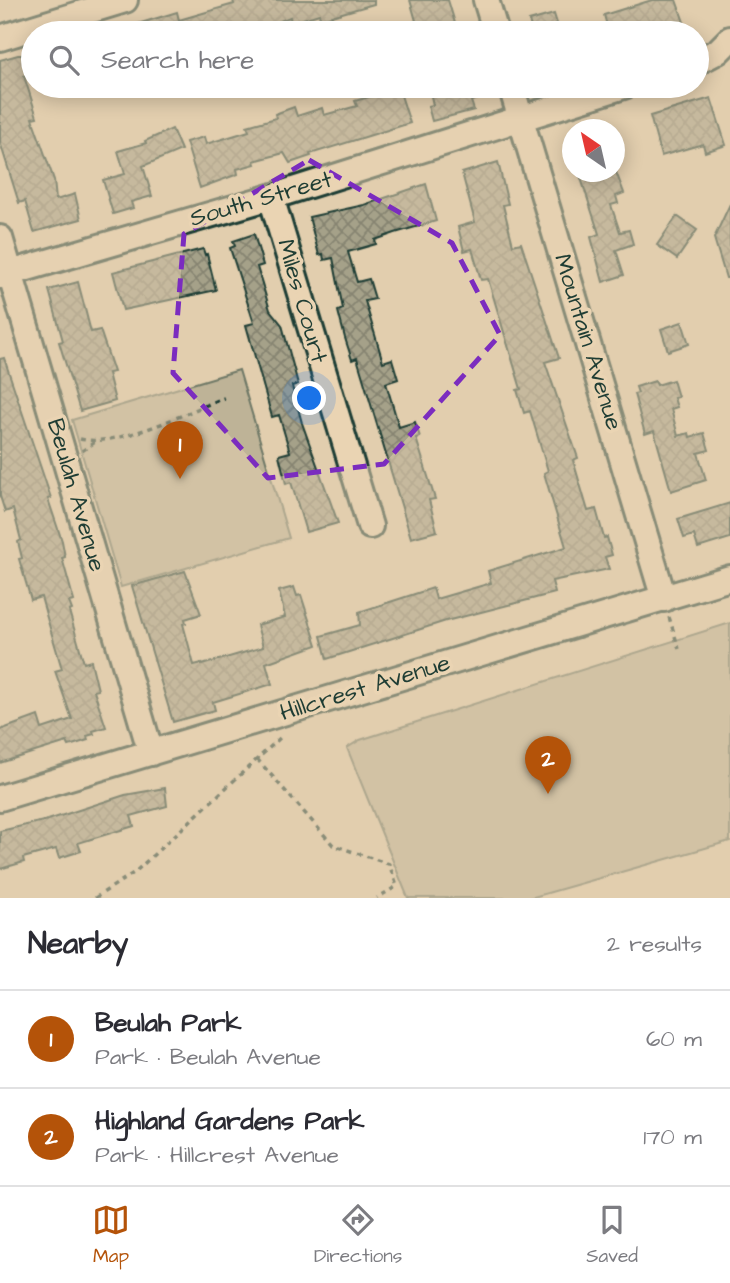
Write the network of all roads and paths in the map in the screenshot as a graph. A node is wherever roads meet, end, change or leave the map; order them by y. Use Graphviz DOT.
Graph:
graph roads {
  1 [pos="125,0"];
  2 [pos="486,0"];
  3 [pos="56,21"];
  4 [pos="492,21"];
  5 [pos="21,32"];
  6 [pos="0,38"];
  7 [pos="730,39"];
  8 [pos="709,56"];
  9 [pos="516,98"];
  10 [pos="588,98"];
  11 [pos="522,120"];
  12 [pos="271,197"];
  13 [pos="0,237"];
  14 [pos="5,275"];
  15 [pos="224,398"];
  16 [pos="58,433"];
  17 [pos="370,526"];
  18 [pos="730,578"];
  19 [pos="664,599"];
  20 [pos="679,649"];
  21 [pos="287,730"];
  22 [pos="151,753"];
  23 [pos="257,759"];
  24 [pos="0,798"];
  25 [pos="95,898"];
  26 [pos="377,898"];
  1 -- 3 [label="street"];
  2 -- 4 [label="street"];
  5 -- 6 [label="street"];
  7 -- 8 [label="street"];
  9 -- 11 [label="street, Mountain Avenue"];
  10 -- 11 [label="street, South Street"];
  11 -- 12 [label="street, South Street"];
  11 -- 19 [label="street, Mountain Avenue"];
  12 -- 14 [label="street, South Street"];
  12 -- 17 [label="street, Miles Court"];
  13 -- 14 [label="street, Beulah Avenue"];
  14 -- 16 [label="street, Beulah Avenue"];
  15 -- 16 [label="path"];
  16 -- 22 [label="street, Beulah Avenue"];
  18 -- 19 [label="street, Hillcrest Avenue"];
  19 -- 20 [label="path"];
  19 -- 22 [label="street, Hillcrest Avenue"];
  21 -- 23 [label="path"];
  22 -- 24 [label="street, Hillcrest Avenue"];
  23 -- 25 [label="path"];
  23 -- 26 [label="path"];
}
